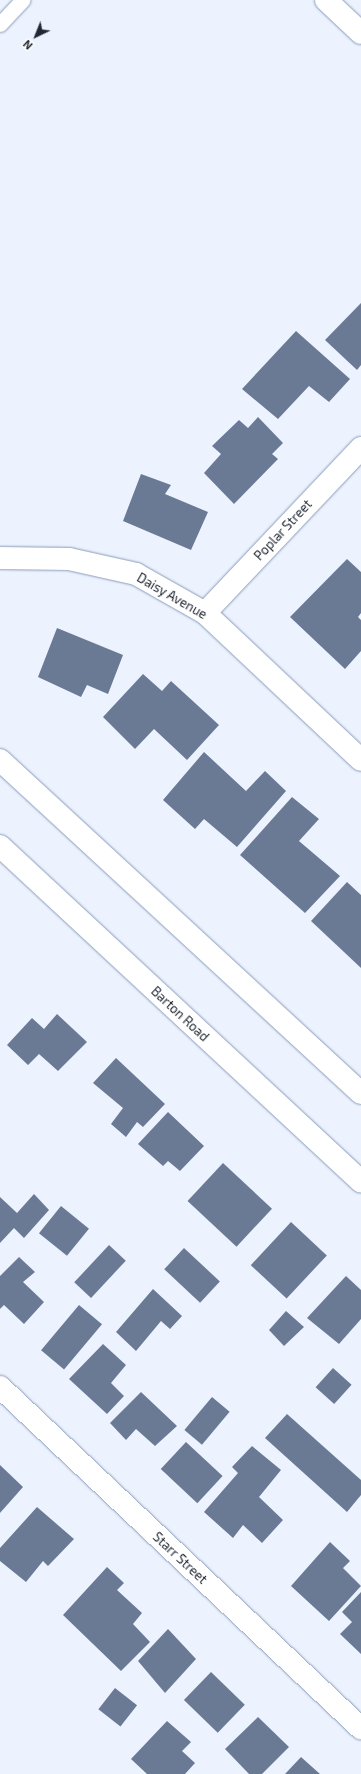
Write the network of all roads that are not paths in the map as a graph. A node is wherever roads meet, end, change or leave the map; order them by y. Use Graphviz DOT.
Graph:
graph roads {
  1 [pos="22,0"];
  2 [pos="333,2"];
  3 [pos="0,24"];
  4 [pos="361,33"];
  5 [pos="361,448"];
  6 [pos="0,558"];
  7 [pos="205,613"];
  8 [pos="0,760"];
  9 [pos="361,760"];
  10 [pos="0,846"];
  11 [pos="361,1093"];
  12 [pos="361,1182"];
  13 [pos="0,1388"];
  14 [pos="361,1728"];
  1 -- 3 [label="lane"];
  2 -- 4 [label="street"];
  5 -- 7 [label="street, Poplar Street"];
  6 -- 7 [label="street, Daisy Avenue"];
  7 -- 9 [label="street, Daisy Avenue"];
  8 -- 11 [label="street"];
  10 -- 12 [label="street, Barton Road"];
  13 -- 14 [label="street, Starr Street"];
}
